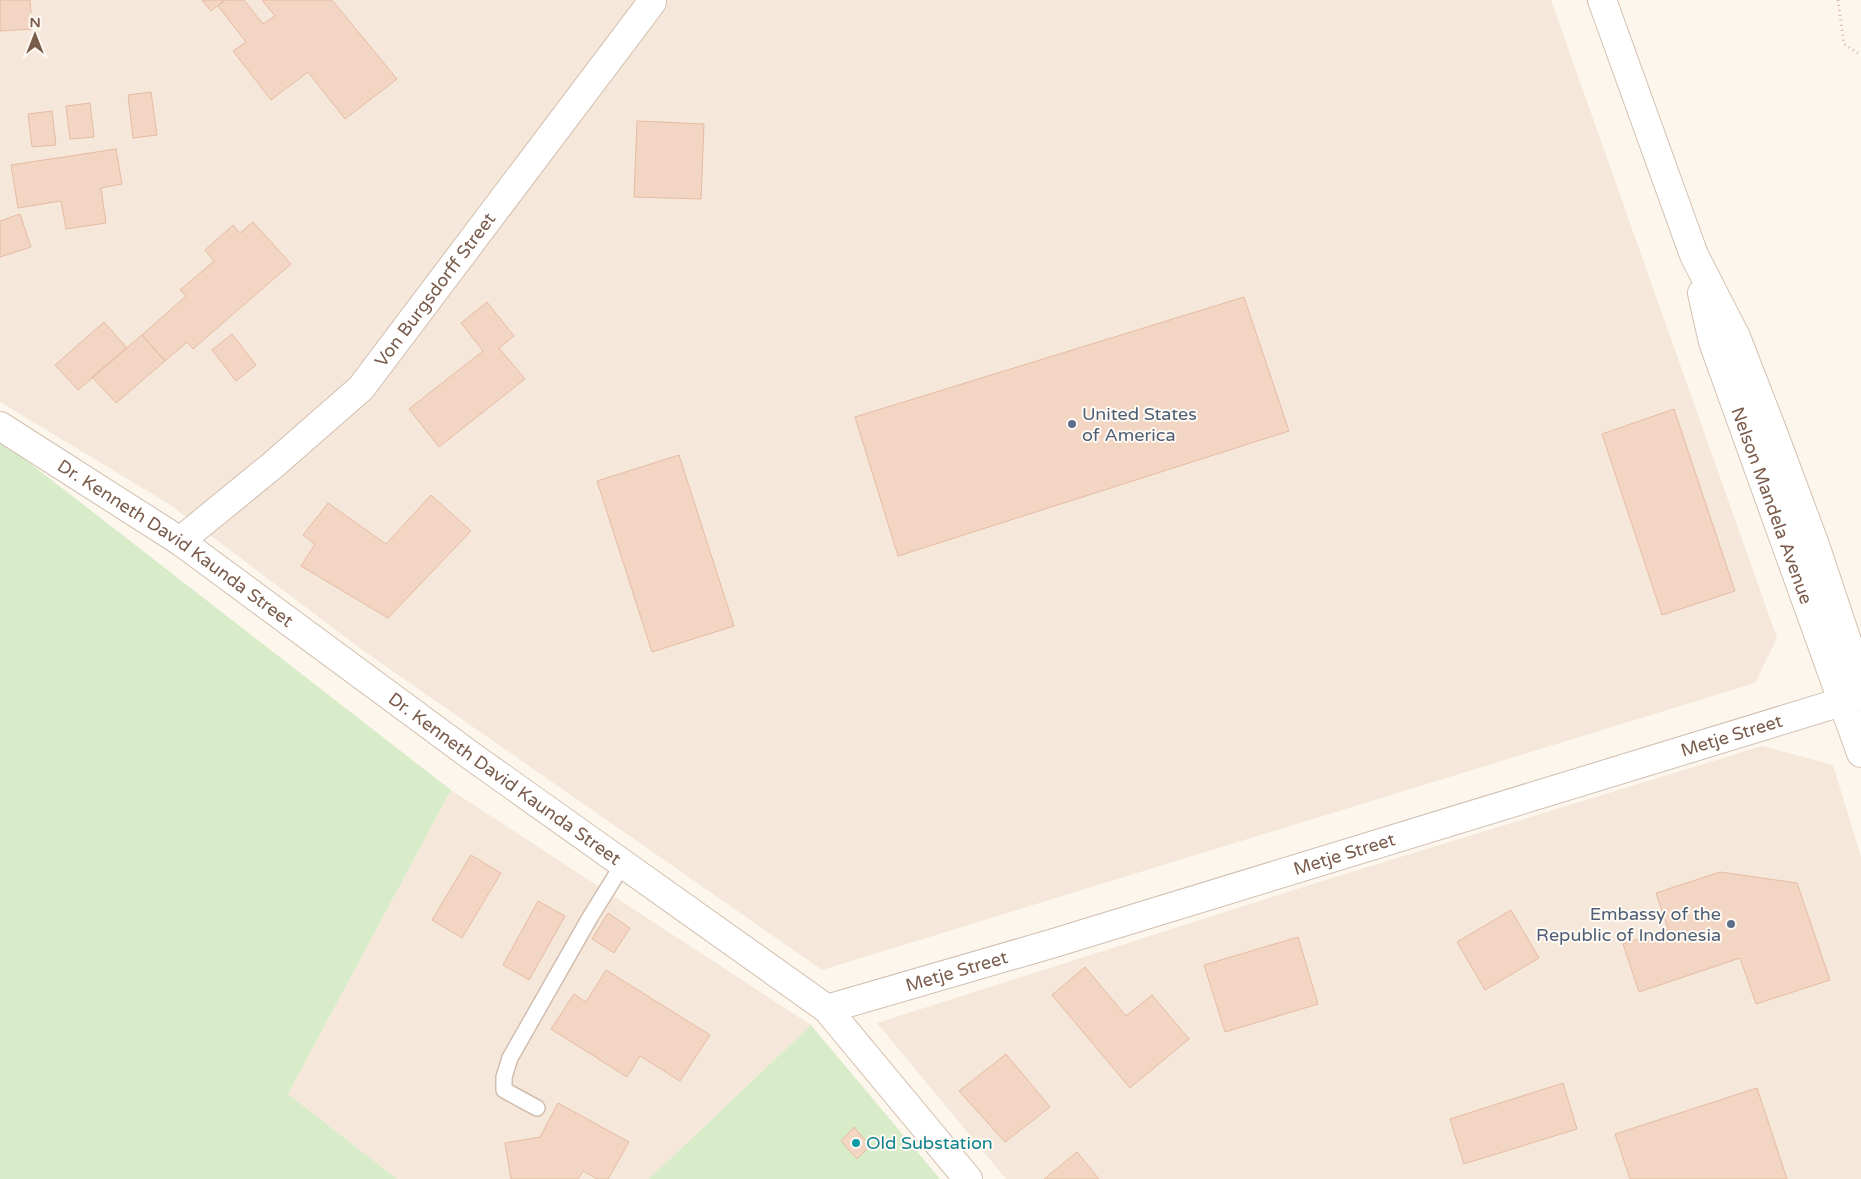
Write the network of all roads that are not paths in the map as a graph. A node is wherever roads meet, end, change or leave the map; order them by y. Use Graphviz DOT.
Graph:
graph roads {
  1 [pos="1602,0"];
  2 [pos="652,2"];
  3 [pos="1694,255"];
  4 [pos="0,426"];
  5 [pos="180,541"];
  6 [pos="1861,683"];
  7 [pos="1851,699"];
  8 [pos="1861,754"];
  9 [pos="624,864"];
  10 [pos="827,1010"];
  11 [pos="537,1108"];
  12 [pos="968,1179"];
  1 -- 3 [label="street, Nelson Mandela Avenue"];
  2 -- 5 [label="street, Von Burgsdorff Street"];
  3 -- 6 [label="street, Nelson Mandela Avenue"];
  3 -- 7 [label="street, Nelson Mandela Avenue"];
  4 -- 5 [label="street, Dr. Kenneth David Kaunda Street"];
  5 -- 9 [label="street, Dr. Kenneth David Kaunda Street"];
  7 -- 8 [label="street, Nelson Mandela Avenue"];
  7 -- 10 [label="street, Metje Street"];
  9 -- 10 [label="street, Dr. Kenneth David Kaunda Street"];
  9 -- 11 [label="lane"];
  10 -- 12 [label="street, Dr. Kenneth David Kaunda Street"];
}
